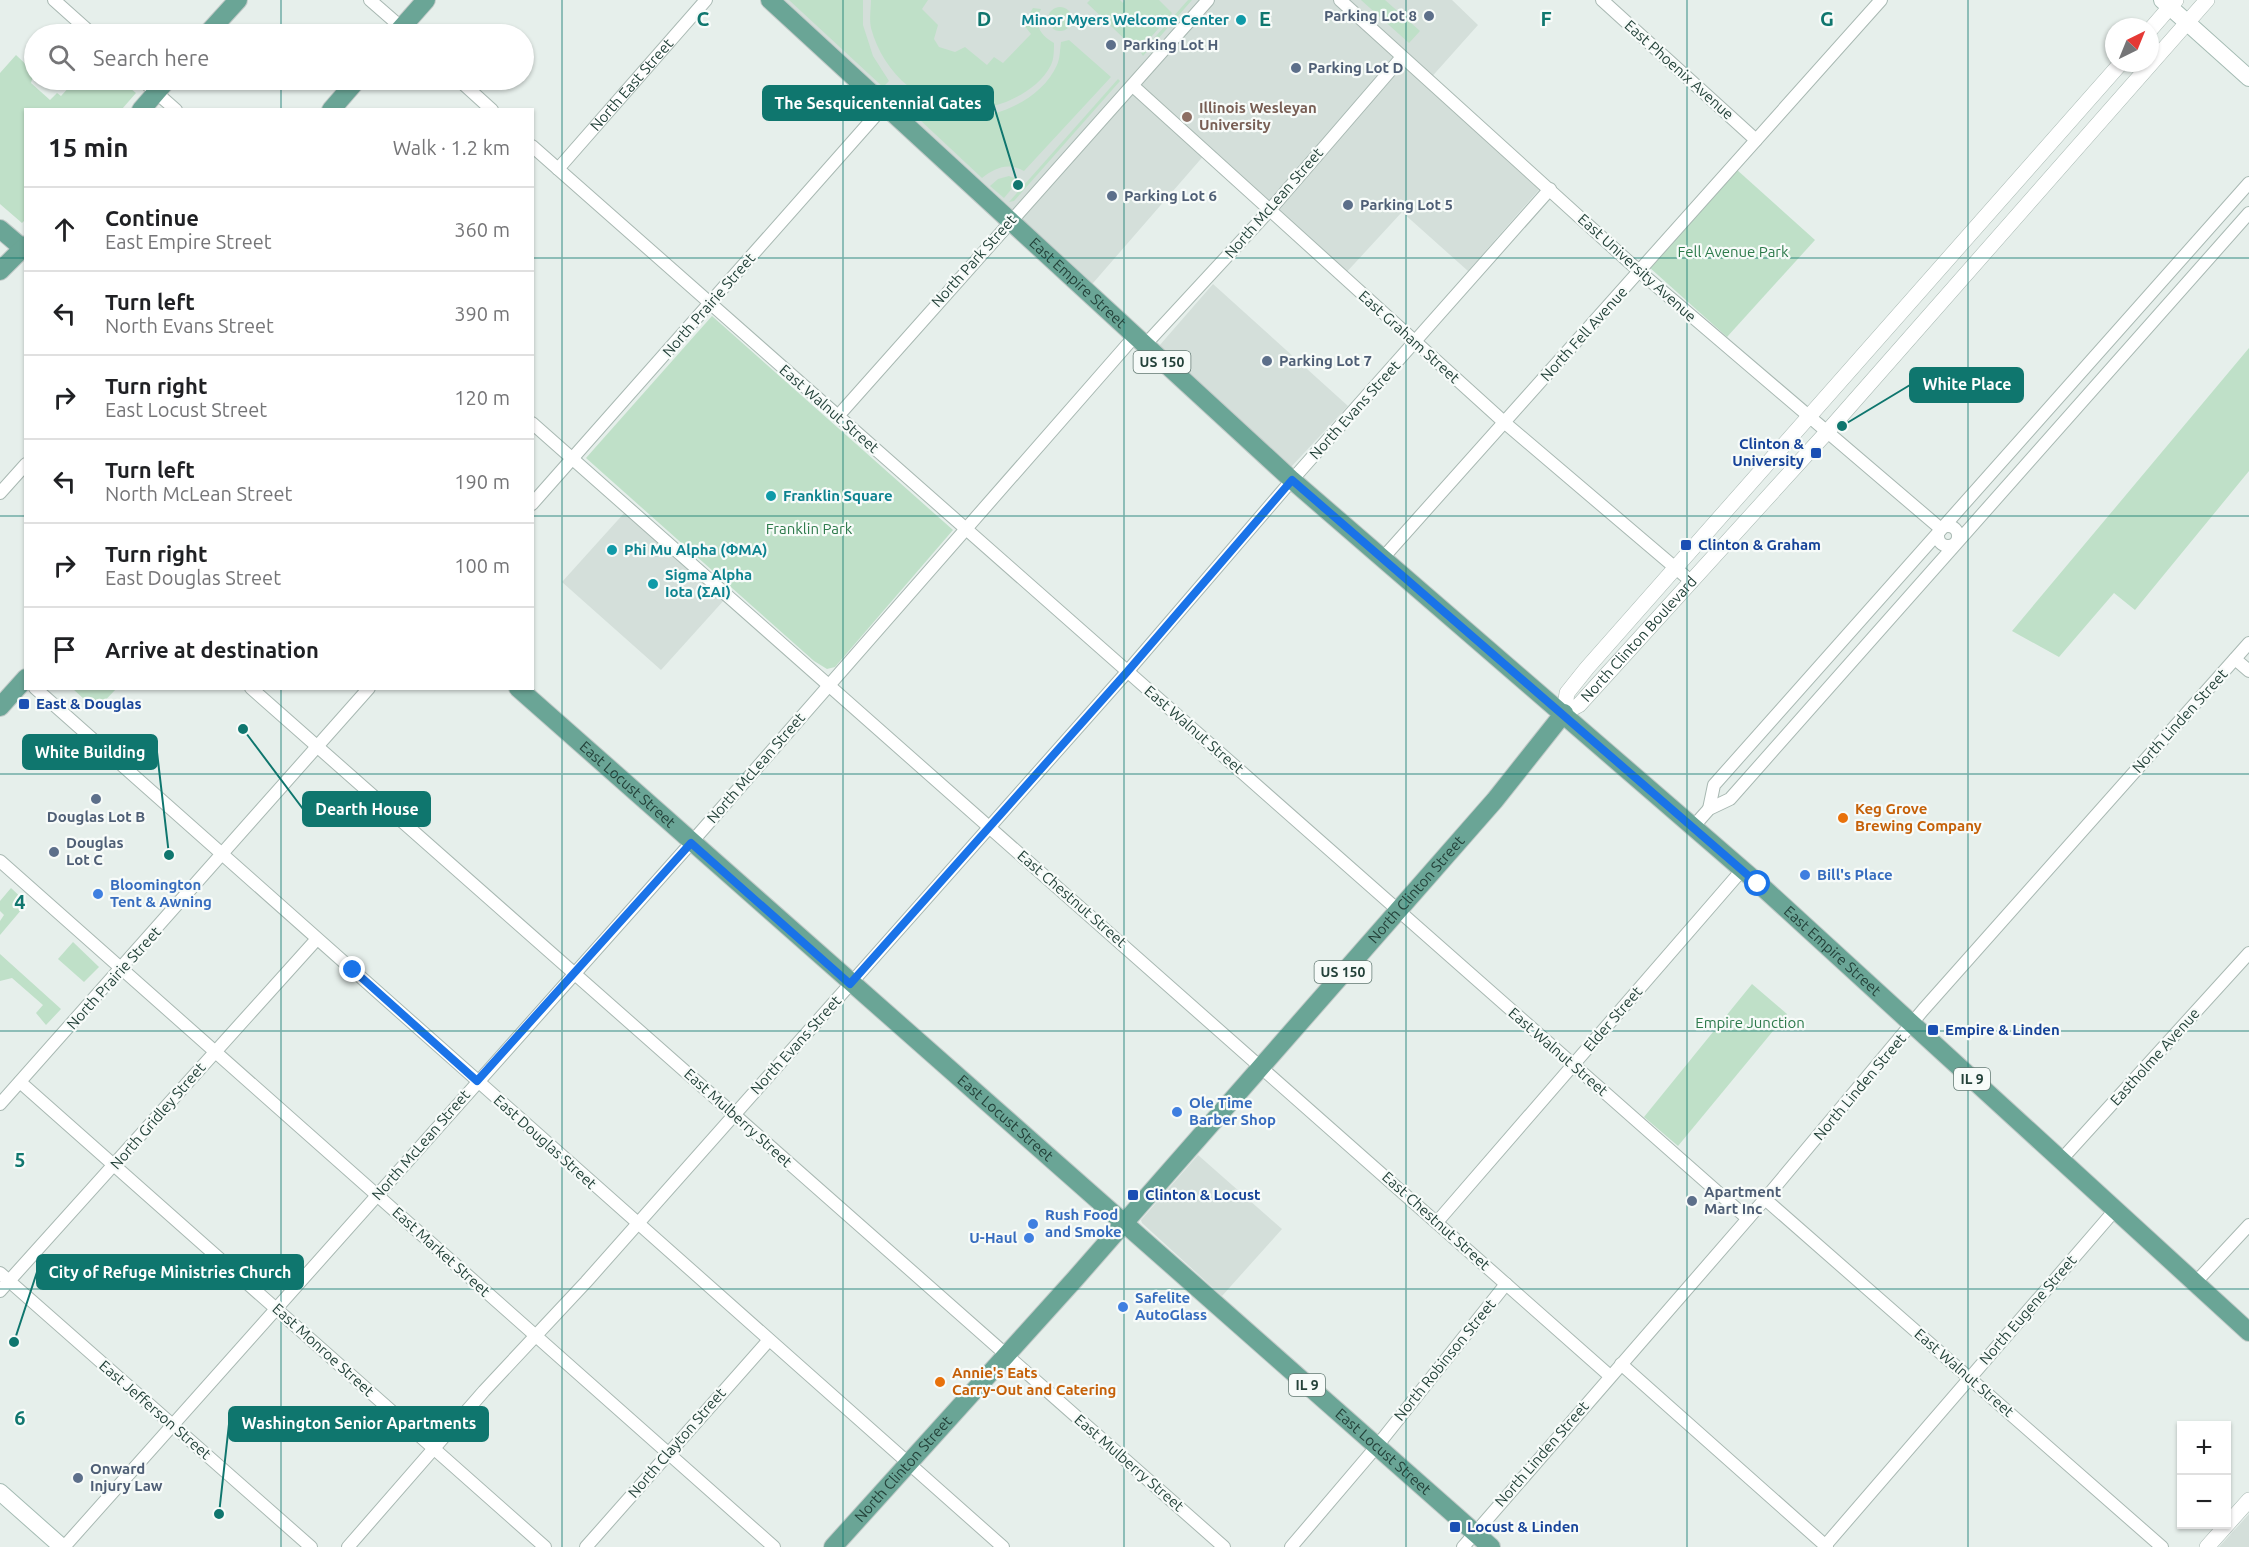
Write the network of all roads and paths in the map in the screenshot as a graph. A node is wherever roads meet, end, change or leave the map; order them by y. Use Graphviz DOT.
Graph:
graph roads {
  1 [pos="238,0"];
  2 [pos="370,0"];
  3 [pos="426,0"];
  4 [pos="706,0"];
  5 [pos="770,0"];
  6 [pos="1208,0"];
  7 [pos="1340,0"];
  8 [pos="1602,0"];
  9 [pos="2207,0"];
  10 [pos="55,1"];
  11 [pos="1874,2"];
  12 [pos="2170,2"];
  13 [pos="2159,18"];
  14 [pos="2187,22"];
  15 [pos="81,24"];
  16 [pos="216,24"];
  17 [pos="394,24"];
  18 [pos="408,24"];
  19 [pos="1402,57"];
  20 [pos="2113,72"];
  21 [pos="2249,78"];
  22 [pos="1133,86"];
  23 [pos="158,90"];
  24 [pos="164,90"];
  25 [pos="348,90"];
  26 [pos="470,90"];
  27 [pos="884,106"];
  28 [pos="143,108"];
  29 [pos="175,108"];
  30 [pos="333,108"];
  31 [pos="490,108"];
  32 [pos="1756,140"];
  33 [pos="534,148"];
  34 [pos="2040,155"];
  35 [pos="558,169"];
  36 [pos="2057,170"];
  37 [pos="2249,183"];
  38 [pos="1551,189"];
  39 [pos="1269,211"];
  40 [pos="2249,213"];
  41 [pos="1009,222"];
  42 [pos="0,229"];
  43 [pos="24,247"];
  44 [pos="24,249"];
  45 [pos="0,270"];
  46 [pos="1640,272"];
  47 [pos="1922,288"];
  48 [pos="1939,303"];
  49 [pos="2142,304"];
  50 [pos="710,305"];
  51 [pos="2157,317"];
  52 [pos="1139,341"];
  53 [pos="1416,343"];
  54 [pos="2106,344"];
  55 [pos="2121,357"];
  56 [pos="838,416"];
  57 [pos="1808,416"];
  58 [pos="1505,423"];
  59 [pos="534,425"];
  60 [pos="1827,432"];
  61 [pos="573,459"];
  62 [pos="24,466"];
  63 [pos="1292,480"];
  64 [pos="0,493"];
  65 [pos="534,502"];
  66 [pos="966,528"];
  67 [pos="1941,529"];
  68 [pos="1955,544"];
  69 [pos="1382,559"];
  70 [pos="1674,567"];
  71 [pos="1692,582"];
  72 [pos="2249,643"];
  73 [pos="2235,659"];
  74 [pos="1818,667"];
  75 [pos="2249,671"];
  76 [pos="1127,672"];
  77 [pos="1834,681"];
  78 [pos="24,685"];
  79 [pos="829,685"];
  80 [pos="38,690"];
  81 [pos="253,690"];
  82 [pos="367,690"];
  83 [pos="520,690"];
  84 [pos="0,707"];
  85 [pos="1563,713"];
  86 [pos="317,747"];
  87 [pos="1709,809"];
  88 [pos="989,827"];
  89 [pos="1693,827"];
  90 [pos="691,843"];
  91 [pos="221,854"];
  92 [pos="0,861"];
  93 [pos="1742,870"];
  94 [pos="1397,910"];
  95 [pos="316,939"];
  96 [pos="2249,953"];
  97 [pos="122,968"];
  98 [pos="574,972"];
  99 [pos="850,984"];
  100 [pos="1913,1024"];
  101 [pos="215,1052"];
  102 [pos="1573,1065"];
  103 [pos="1261,1066"];
  104 [pos="477,1081"];
  105 [pos="20,1082"];
  106 [pos="0,1104"];
  107 [pos="734,1115"];
  108 [pos="2061,1160"];
  109 [pos="114,1166"];
  110 [pos="377,1195"];
  111 [pos="1765,1199"];
  112 [pos="2115,1210"];
  113 [pos="1748,1218"];
  114 [pos="1437,1222"];
  115 [pos="636,1223"];
  116 [pos="1124,1223"];
  117 [pos="2249,1225"];
  118 [pos="4,1277"];
  119 [pos="2195,1283"];
  120 [pos="1506,1284"];
  121 [pos="0,1291"];
  122 [pos="276,1308"];
  123 [pos="2249,1332"];
  124 [pos="536,1336"];
  125 [pos="768,1340"];
  126 [pos="1006,1355"];
  127 [pos="1621,1364"];
  128 [pos="1610,1376"];
  129 [pos="1970,1378"];
  130 [pos="173,1426"];
  131 [pos="1377,1446"];
  132 [pos="435,1449"];
  133 [pos="668,1453"];
  134 [pos="908,1464"];
  135 [pos="0,1492"];
  136 [pos="2249,1500"];
  137 [pos="1469,1540"];
  138 [pos="63,1547"];
  139 [pos="311,1547"];
  140 [pos="348,1547"];
  141 [pos="544,1547"];
  142 [pos="586,1547"];
  143 [pos="774,1547"];
  144 [pos="833,1547"];
  145 [pos="1003,1547"];
  146 [pos="1224,1547"];
  147 [pos="1291,1547"];
  148 [pos="1491,1547"];
  149 [pos="1825,1547"];
  150 [pos="2162,1547"];
  151 [pos="2207,1547"];
  1 -- 16 [label="main road"];
  2 -- 17 [label="street"];
  3 -- 18 [label="main road"];
  4 -- 35 [label="street, North East Street"];
  5 -- 27 [label="main road, East Empire Street / US 150"];
  6 -- 22 [label="street, North Park Street"];
  7 -- 19 [label="street, East University Avenue"];
  8 -- 32 [label="street, East Phoenix Avenue"];
  9 -- 14 [label="street, North Clinton Boulevard"];
  10 -- 15 [label="street"];
  11 -- 32 [label="street, North Fell Avenue"];
  12 -- 13 [label="street"];
  12 -- 14 [label="main road"];
  14 -- 21 [label="main road"];
  14 -- 36 [label="street, North Clinton Boulevard"];
  19 -- 38 [label="street, East University Avenue"];
  19 -- 39 [label="street, North McLean Street"];
  20 -- 34 [label="street, North Clinton Boulevard"];
  22 -- 39 [label="street, East Graham Street"];
  22 -- 41 [label="street, North Park Street"];
  23 -- 28 [label="main road"];
  24 -- 29 [label="street"];
  25 -- 30 [label="main road"];
  26 -- 31 [label="street"];
  27 -- 41 [label="main road, East Empire Street / US 150"];
  27 -- 50 [label="street, North Prairie Street"];
  32 -- 46 [label="street, North Fell Avenue"];
  33 -- 35 [label="street, East Walnut Street"];
  34 -- 36 [label="street"];
  34 -- 47 [label="street, North Clinton Boulevard"];
  35 -- 50 [label="street, East Walnut Street"];
  36 -- 48 [label="street, North Clinton Boulevard"];
  37 -- 49 [label="street"];
  38 -- 46 [label="street, East University Avenue"];
  38 -- 53 [label="street, North Evans Street"];
  39 -- 52 [label="street, North McLean Street"];
  39 -- 53 [label="street, East Graham Street"];
  40 -- 51 [label="street"];
  41 -- 52 [label="main road, East Empire Street / US 150"];
  41 -- 56 [label="street, North Park Street"];
  42 -- 43 [label="main road"];
  44 -- 45 [label="main road"];
  46 -- 57 [label="street, East University Avenue"];
  46 -- 58 [label="street, North Fell Avenue"];
  47 -- 48 [label="street"];
  47 -- 57 [label="street, North Clinton Boulevard"];
  48 -- 60 [label="street, North Clinton Boulevard"];
  49 -- 51 [label="street"];
  49 -- 54 [label="street"];
  50 -- 56 [label="street, East Walnut Street"];
  50 -- 61 [label="street, North Prairie Street"];
  51 -- 55 [label="street"];
  52 -- 63 [label="main road, East Empire Street / US 150"];
  52 -- 66 [label="street, North McLean Street"];
  53 -- 58 [label="street, East Graham Street"];
  53 -- 63 [label="street, North Evans Street"];
  54 -- 55 [label="street"];
  54 -- 67 [label="street"];
  55 -- 68 [label="street"];
  56 -- 66 [label="street, East Walnut Street"];
  57 -- 60 [label="street, East University Avenue"];
  57 -- 70 [label="street, North Clinton Boulevard"];
  58 -- 69 [label="street, North Fell Avenue"];
  58 -- 70 [label="street, East Graham Street"];
  59 -- 61 [label="street, East Chestnut Street"];
  60 -- 67 [label="street, East University Avenue"];
  60 -- 71 [label="street, North Clinton Boulevard"];
  61 -- 65 [label="street, North Prairie Street"];
  61 -- 79 [label="street, East Chestnut Street"];
  62 -- 64 [label="street"];
  63 -- 69 [label="main road, East Empire Street / US 150"];
  63 -- 76 [label="street, North Evans Street"];
  66 -- 76 [label="street, East Walnut Street"];
  66 -- 79 [label="street, North McLean Street"];
  67 -- 68 [label="street, East University Avenue"];
  67 -- 74 [label="street"];
  68 -- 77 [label="street"];
  69 -- 85 [label="main road, East Empire Street / US 150"];
  70 -- 71 [label="street, East Graham Street"];
  70 -- 85 [label="street, North Clinton Boulevard"];
  71 -- 85 [label="street, North Clinton Boulevard"];
  72 -- 73 [label="street, North Linden Street"];
  73 -- 75 [label="street"];
  73 -- 100 [label="street, North Linden Street"];
  74 -- 77 [label="street"];
  74 -- 87 [label="street"];
  76 -- 88 [label="street, North Evans Street"];
  76 -- 94 [label="street, East Walnut Street"];
  77 -- 87 [label="street"];
  78 -- 84 [label="main road"];
  79 -- 88 [label="street, East Chestnut Street"];
  79 -- 90 [label="street, North McLean Street"];
  80 -- 91 [label="street, East Douglas Street"];
  81 -- 86 [label="street, East Mulberry Street"];
  82 -- 86 [label="street, North Prairie Street"];
  83 -- 90 [label="main road, East Locust Street"];
  85 -- 89 [label="main road, East Empire Street / IL 9"];
  85 -- 94 [label="main road, North Clinton Street / US 150"];
  86 -- 91 [label="street, North Prairie Street"];
  86 -- 98 [label="street, East Mulberry Street"];
  87 -- 89 [label="street"];
  88 -- 99 [label="street, North Evans Street"];
  88 -- 103 [label="street, East Chestnut Street"];
  89 -- 93 [label="main road, East Empire Street / IL 9"];
  90 -- 98 [label="street, North McLean Street"];
  90 -- 99 [label="main road, East Locust Street"];
  91 -- 95 [label="street, East Douglas Street"];
  91 -- 97 [label="street, North Prairie Street"];
  92 -- 97 [label="street, East Market Street"];
  93 -- 100 [label="main road, East Empire Street / IL 9"];
  93 -- 102 [label="street, Elder Street"];
  94 -- 102 [label="street, East Walnut Street"];
  94 -- 103 [label="main road, North Clinton Street / US 150"];
  95 -- 101 [label="street, North Gridley Street"];
  95 -- 104 [label="street, East Douglas Street"];
  96 -- 108 [label="street, Eastholme Avenue"];
  97 -- 101 [label="street, East Market Street"];
  97 -- 105 [label="street, North Prairie Street"];
  98 -- 104 [label="street, North McLean Street"];
  98 -- 107 [label="street, East Mulberry Street"];
  99 -- 107 [label="street, North Evans Street"];
  99 -- 116 [label="main road, East Locust Street"];
  100 -- 108 [label="main road, East Empire Street / IL 9"];
  100 -- 111 [label="street, North Linden Street"];
  101 -- 109 [label="street, North Gridley Street"];
  101 -- 110 [label="street, East Market Street"];
  102 -- 113 [label="street, East Walnut Street"];
  102 -- 114 [label="street, Elder Street"];
  103 -- 114 [label="street, East Chestnut Street"];
  103 -- 116 [label="main road, North Clinton Street / US 150"];
  104 -- 110 [label="street, North McLean Street"];
  104 -- 115 [label="street, East Douglas Street"];
  105 -- 106 [label="street, North Prairie Street"];
  105 -- 109 [label="street, East Monroe Street"];
  107 -- 115 [label="street, North Evans Street"];
  107 -- 126 [label="street, East Mulberry Street"];
  108 -- 112 [label="main road, East Empire Street / IL 9"];
  109 -- 118 [label="street, North Gridley Street"];
  109 -- 122 [label="street, East Monroe Street"];
  110 -- 122 [label="street, North McLean Street"];
  110 -- 124 [label="street, East Market Street"];
  111 -- 113 [label="street, North Linden Street"];
  111 -- 129 [label="street, East Walnut Street"];
  112 -- 119 [label="main road, East Empire Street / IL 9"];
  112 -- 129 [label="street, North Eugene Street"];
  113 -- 127 [label="street, North Linden Street"];
  114 -- 120 [label="street, East Chestnut Street"];
  115 -- 124 [label="street, North Evans Street"];
  115 -- 125 [label="street, East Douglas Street"];
  116 -- 126 [label="main road, North Clinton Street / US 150"];
  116 -- 131 [label="main road, East Locust Street / IL 9"];
  117 -- 119 [label="street"];
  118 -- 121 [label="street, North Gridley Street"];
  118 -- 130 [label="street, East Jefferson Street"];
  119 -- 123 [label="main road, East Empire Street / IL 9"];
  120 -- 128 [label="street, East Chestnut Street"];
  120 -- 131 [label="street, North Robinson Street"];
  122 -- 130 [label="street, North McLean Street"];
  122 -- 132 [label="street, East Monroe Street"];
  124 -- 132 [label="street, North Evans Street"];
  124 -- 133 [label="street, East Market Street"];
  125 -- 133 [label="street, North Clayton Street"];
  125 -- 134 [label="street, East Douglas Street"];
  126 -- 134 [label="main road, North Clinton Street / US 150"];
  126 -- 146 [label="street, East Mulberry Street"];
  127 -- 128 [label="street, North Linden Street"];
  127 -- 149 [label="street"];
  128 -- 137 [label="street, North Linden Street"];
  129 -- 149 [label="street, North Eugene Street"];
  129 -- 150 [label="street, East Walnut Street"];
  130 -- 138 [label="street, North McLean Street"];
  130 -- 139 [label="street, East Jefferson Street"];
  131 -- 137 [label="main road, East Locust Street / IL 9"];
  131 -- 147 [label="street, North Robinson Street"];
  132 -- 140 [label="street, North Evans Street"];
  132 -- 141 [label="street, East Monroe Street"];
  133 -- 142 [label="street, North Clayton Street"];
  133 -- 143 [label="street, East Market Street"];
  134 -- 144 [label="main road, North Clinton Street / US 150"];
  134 -- 145 [label="street, East Douglas Street"];
  135 -- 138 [label="main road"];
  136 -- 151 [label="street"];
  137 -- 148 [label="main road, East Locust Street / IL 9"];
}
